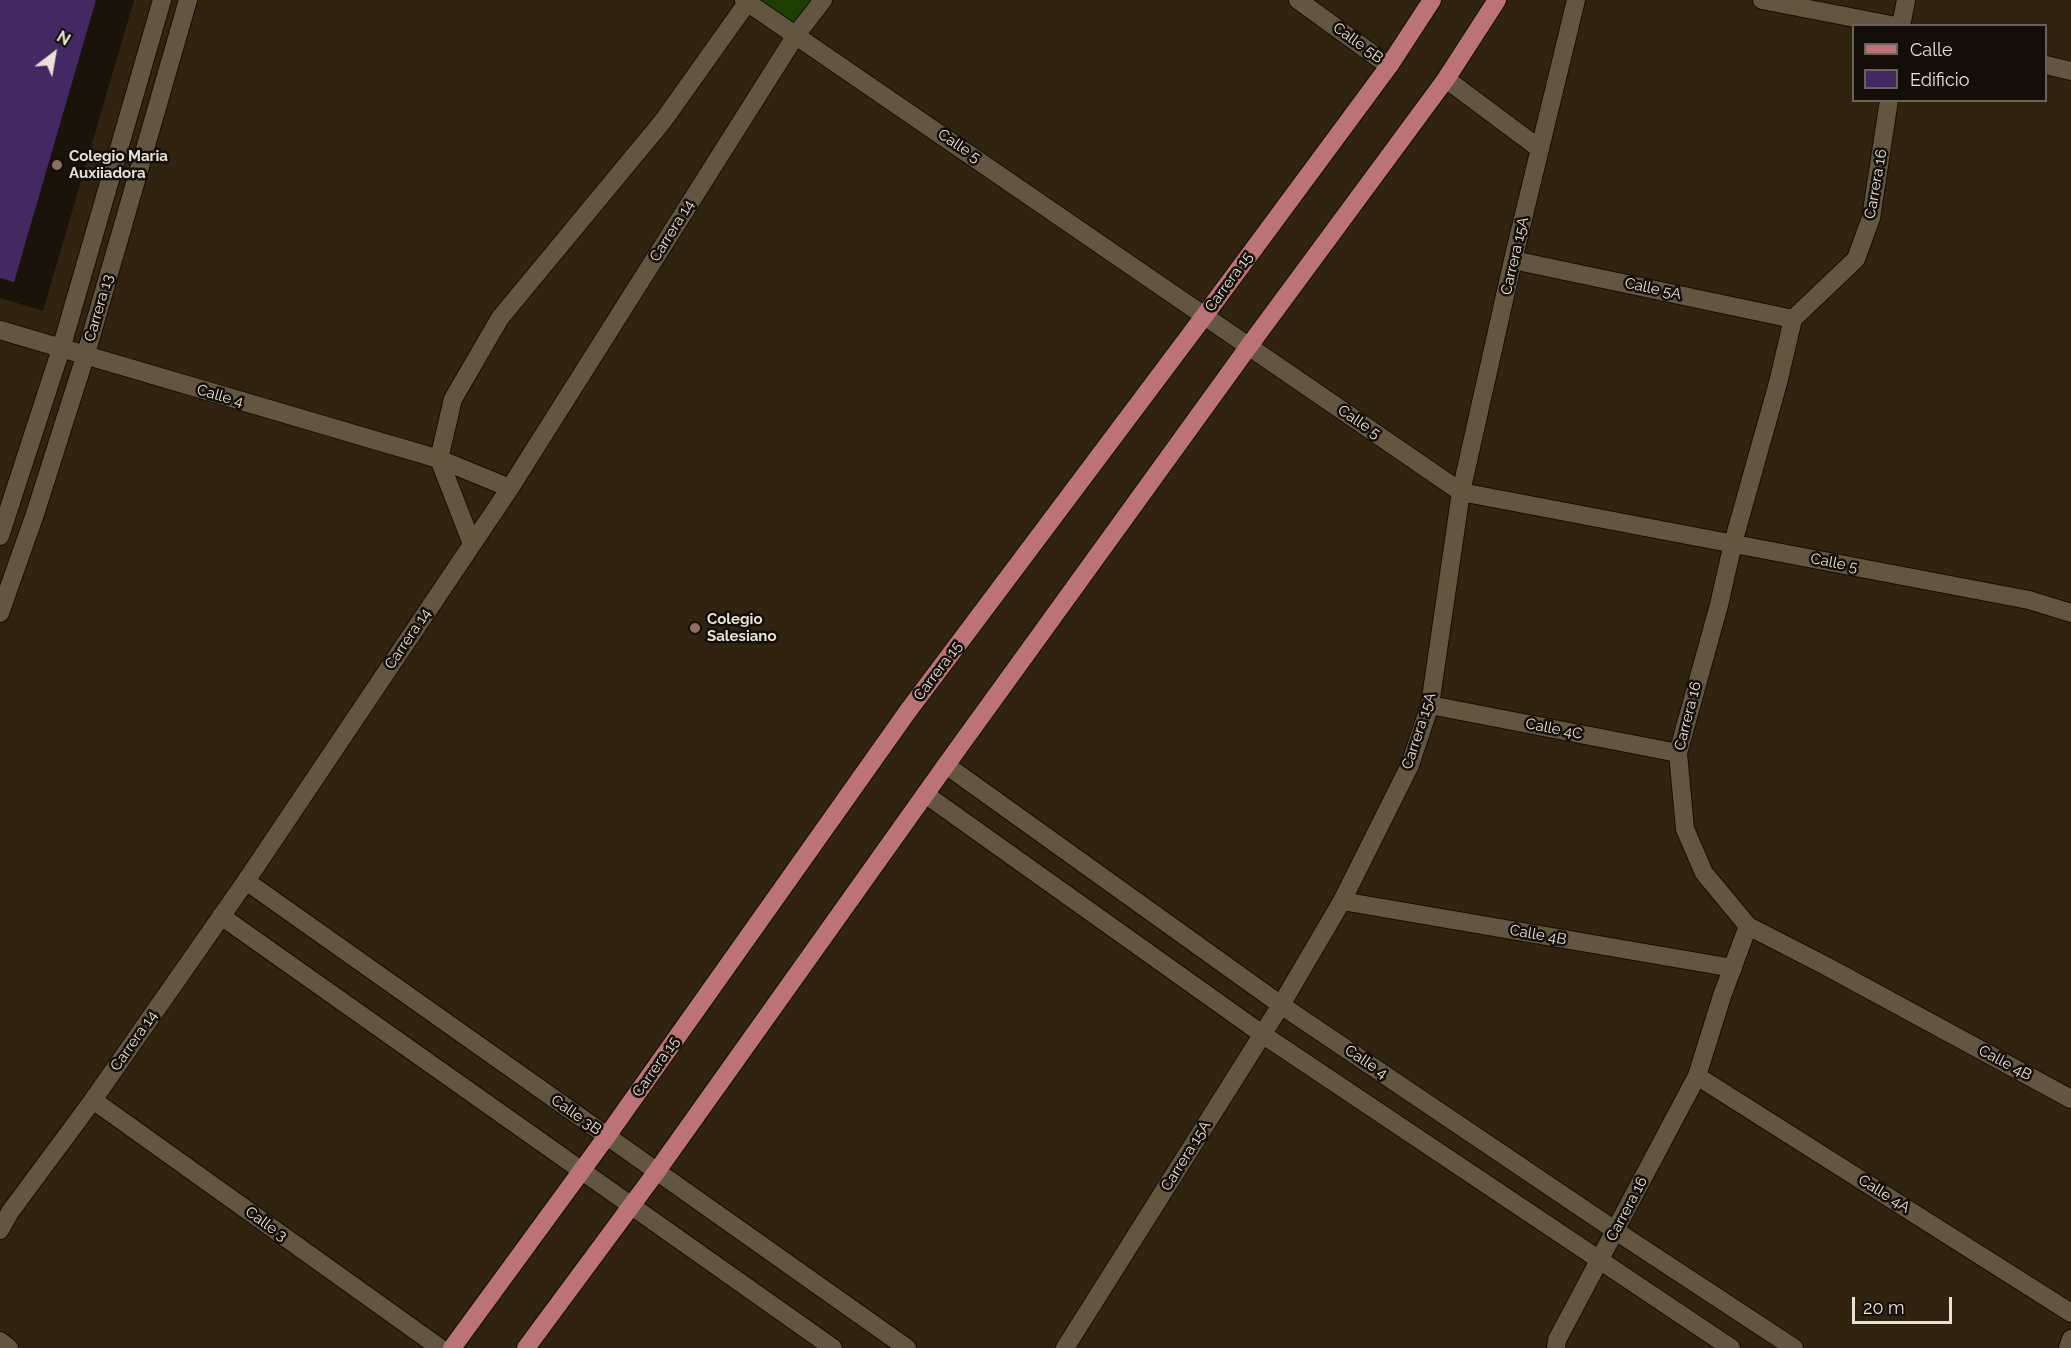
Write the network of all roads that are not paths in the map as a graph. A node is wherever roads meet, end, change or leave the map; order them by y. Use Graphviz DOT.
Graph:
graph roads {
  1 [pos="162,0"];
  2 [pos="188,0"];
  3 [pos="823,0"];
  4 [pos="1298,0"];
  5 [pos="1432,0"];
  6 [pos="1497,0"];
  7 [pos="1576,0"];
  8 [pos="1762,0"];
  9 [pos="1906,0"];
  10 [pos="747,1"];
  11 [pos="1886,24"];
  12 [pos="1901,24"];
  13 [pos="796,35"];
  14 [pos="2047,65"];
  15 [pos="1389,66"];
  16 [pos="2071,71"];
  17 [pos="1446,79"];
  18 [pos="1889,102"];
  19 [pos="1540,149"];
  20 [pos="1513,260"];
  21 [pos="1205,315"];
  22 [pos="1793,319"];
  23 [pos="0,330"];
  24 [pos="1249,346"];
  25 [pos="61,349"];
  26 [pos="85,357"];
  27 [pos="440,459"];
  28 [pos="510,488"];
  29 [pos="1461,492"];
  30 [pos="0,536"];
  31 [pos="1733,543"];
  32 [pos="472,544"];
  33 [pos="0,613"];
  34 [pos="2071,613"];
  35 [pos="1430,705"];
  36 [pos="1678,753"];
  37 [pos="946,765"];
  38 [pos="925,794"];
  39 [pos="246,881"];
  40 [pos="1342,901"];
  41 [pos="221,916"];
  42 [pos="1748,926"];
  43 [pos="1733,968"];
  44 [pos="1281,1005"];
  45 [pos="1262,1034"];
  46 [pos="1697,1076"];
  47 [pos="2071,1099"];
  48 [pos="93,1100"];
  49 [pos="607,1136"];
  50 [pos="582,1171"];
  51 [pos="657,1172"];
  52 [pos="631,1206"];
  53 [pos="0,1230"];
  54 [pos="1616,1231"];
  55 [pos="1599,1261"];
  56 [pos="2071,1313"];
  57 [pos="2071,1339"];
  58 [pos="0,1341"];
  59 [pos="9,1348"];
  60 [pos="440,1348"];
  61 [pos="452,1348"];
  62 [pos="526,1348"];
  63 [pos="833,1348"];
  64 [pos="907,1348"];
  65 [pos="1065,1348"];
  66 [pos="1556,1348"];
  67 [pos="1731,1348"];
  68 [pos="1794,1348"];
  69 [pos="2068,1348"];
  1 -- 25 [label="street, Carrera 13"];
  2 -- 26 [label="street, Carrera 13"];
  3 -- 13 [label="street, Carrera 14"];
  4 -- 15 [label="street, Calle 5B"];
  5 -- 15 [label="main road, Carrera 15"];
  6 -- 17 [label="main road"];
  7 -- 19 [label="street, Carrera 15A"];
  8 -- 11 [label="street"];
  9 -- 12 [label="street"];
  10 -- 13 [label="street, Calle 5"];
  10 -- 27 [label="street"];
  13 -- 21 [label="street, Calle 5"];
  13 -- 28 [label="street, Carrera 14"];
  14 -- 16 [label="street"];
  15 -- 21 [label="main road, Carrera 15"];
  17 -- 19 [label="street"];
  17 -- 24 [label="main road"];
  18 -- 22 [label="street, Carrera 16"];
  19 -- 20 [label="street, Carrera 15A"];
  20 -- 22 [label="street, Calle 5A"];
  20 -- 29 [label="street, Carrera 15A"];
  21 -- 24 [label="street, Calle 5"];
  21 -- 49 [label="main road, Carrera 15"];
  22 -- 31 [label="street, Carrera 16"];
  23 -- 25 [label="street, Calle 4"];
  24 -- 29 [label="street, Calle 5"];
  24 -- 37 [label="main road"];
  25 -- 26 [label="street, Calle 4"];
  25 -- 30 [label="street, Carrera 13"];
  26 -- 27 [label="street, Calle 4"];
  26 -- 33 [label="street, Carrera 13"];
  27 -- 28 [label="street, Calle 4"];
  27 -- 32 [label="street"];
  28 -- 32 [label="street, Carrera 14"];
  29 -- 31 [label="street, Calle 5"];
  29 -- 35 [label="street, Carrera 15A"];
  31 -- 34 [label="street, Calle 5"];
  31 -- 36 [label="street, Carrera 16"];
  32 -- 39 [label="street, Carrera 14"];
  35 -- 36 [label="street, Calle 4C"];
  35 -- 40 [label="street, Carrera 15A"];
  36 -- 42 [label="street, Carrera 16"];
  37 -- 38 [label="main road"];
  37 -- 44 [label="street, Calle 4"];
  38 -- 45 [label="street"];
  38 -- 51 [label="main road"];
  39 -- 41 [label="street, Carrera 14"];
  39 -- 49 [label="street, Calle 3B"];
  40 -- 43 [label="street, Calle 4B"];
  40 -- 44 [label="street, Carrera 15A"];
  41 -- 48 [label="street, Carrera 14"];
  41 -- 50 [label="street"];
  42 -- 43 [label="street, Carrera 16"];
  42 -- 47 [label="street, Calle 4B"];
  43 -- 46 [label="street, Carrera 16"];
  44 -- 45 [label="street, Carrera 15A"];
  44 -- 54 [label="street, Calle 4"];
  45 -- 55 [label="street"];
  45 -- 65 [label="street, Carrera 15A"];
  46 -- 54 [label="street, Carrera 16"];
  46 -- 56 [label="street, Calle 4A"];
  48 -- 53 [label="street, Carrera 14"];
  48 -- 60 [label="street, Calle 3"];
  49 -- 50 [label="main road, Carrera 15"];
  49 -- 51 [label="street, Calle 3B"];
  50 -- 52 [label="street"];
  50 -- 61 [label="main road, Carrera 15"];
  51 -- 52 [label="main road"];
  51 -- 64 [label="street, Calle 3B"];
  52 -- 62 [label="main road"];
  52 -- 63 [label="street"];
  54 -- 55 [label="street, Carrera 16"];
  54 -- 68 [label="street, Calle 4"];
  55 -- 66 [label="street, Carrera 16"];
  55 -- 67 [label="street"];
  57 -- 69 [label="street"];
  58 -- 59 [label="street"];
}
